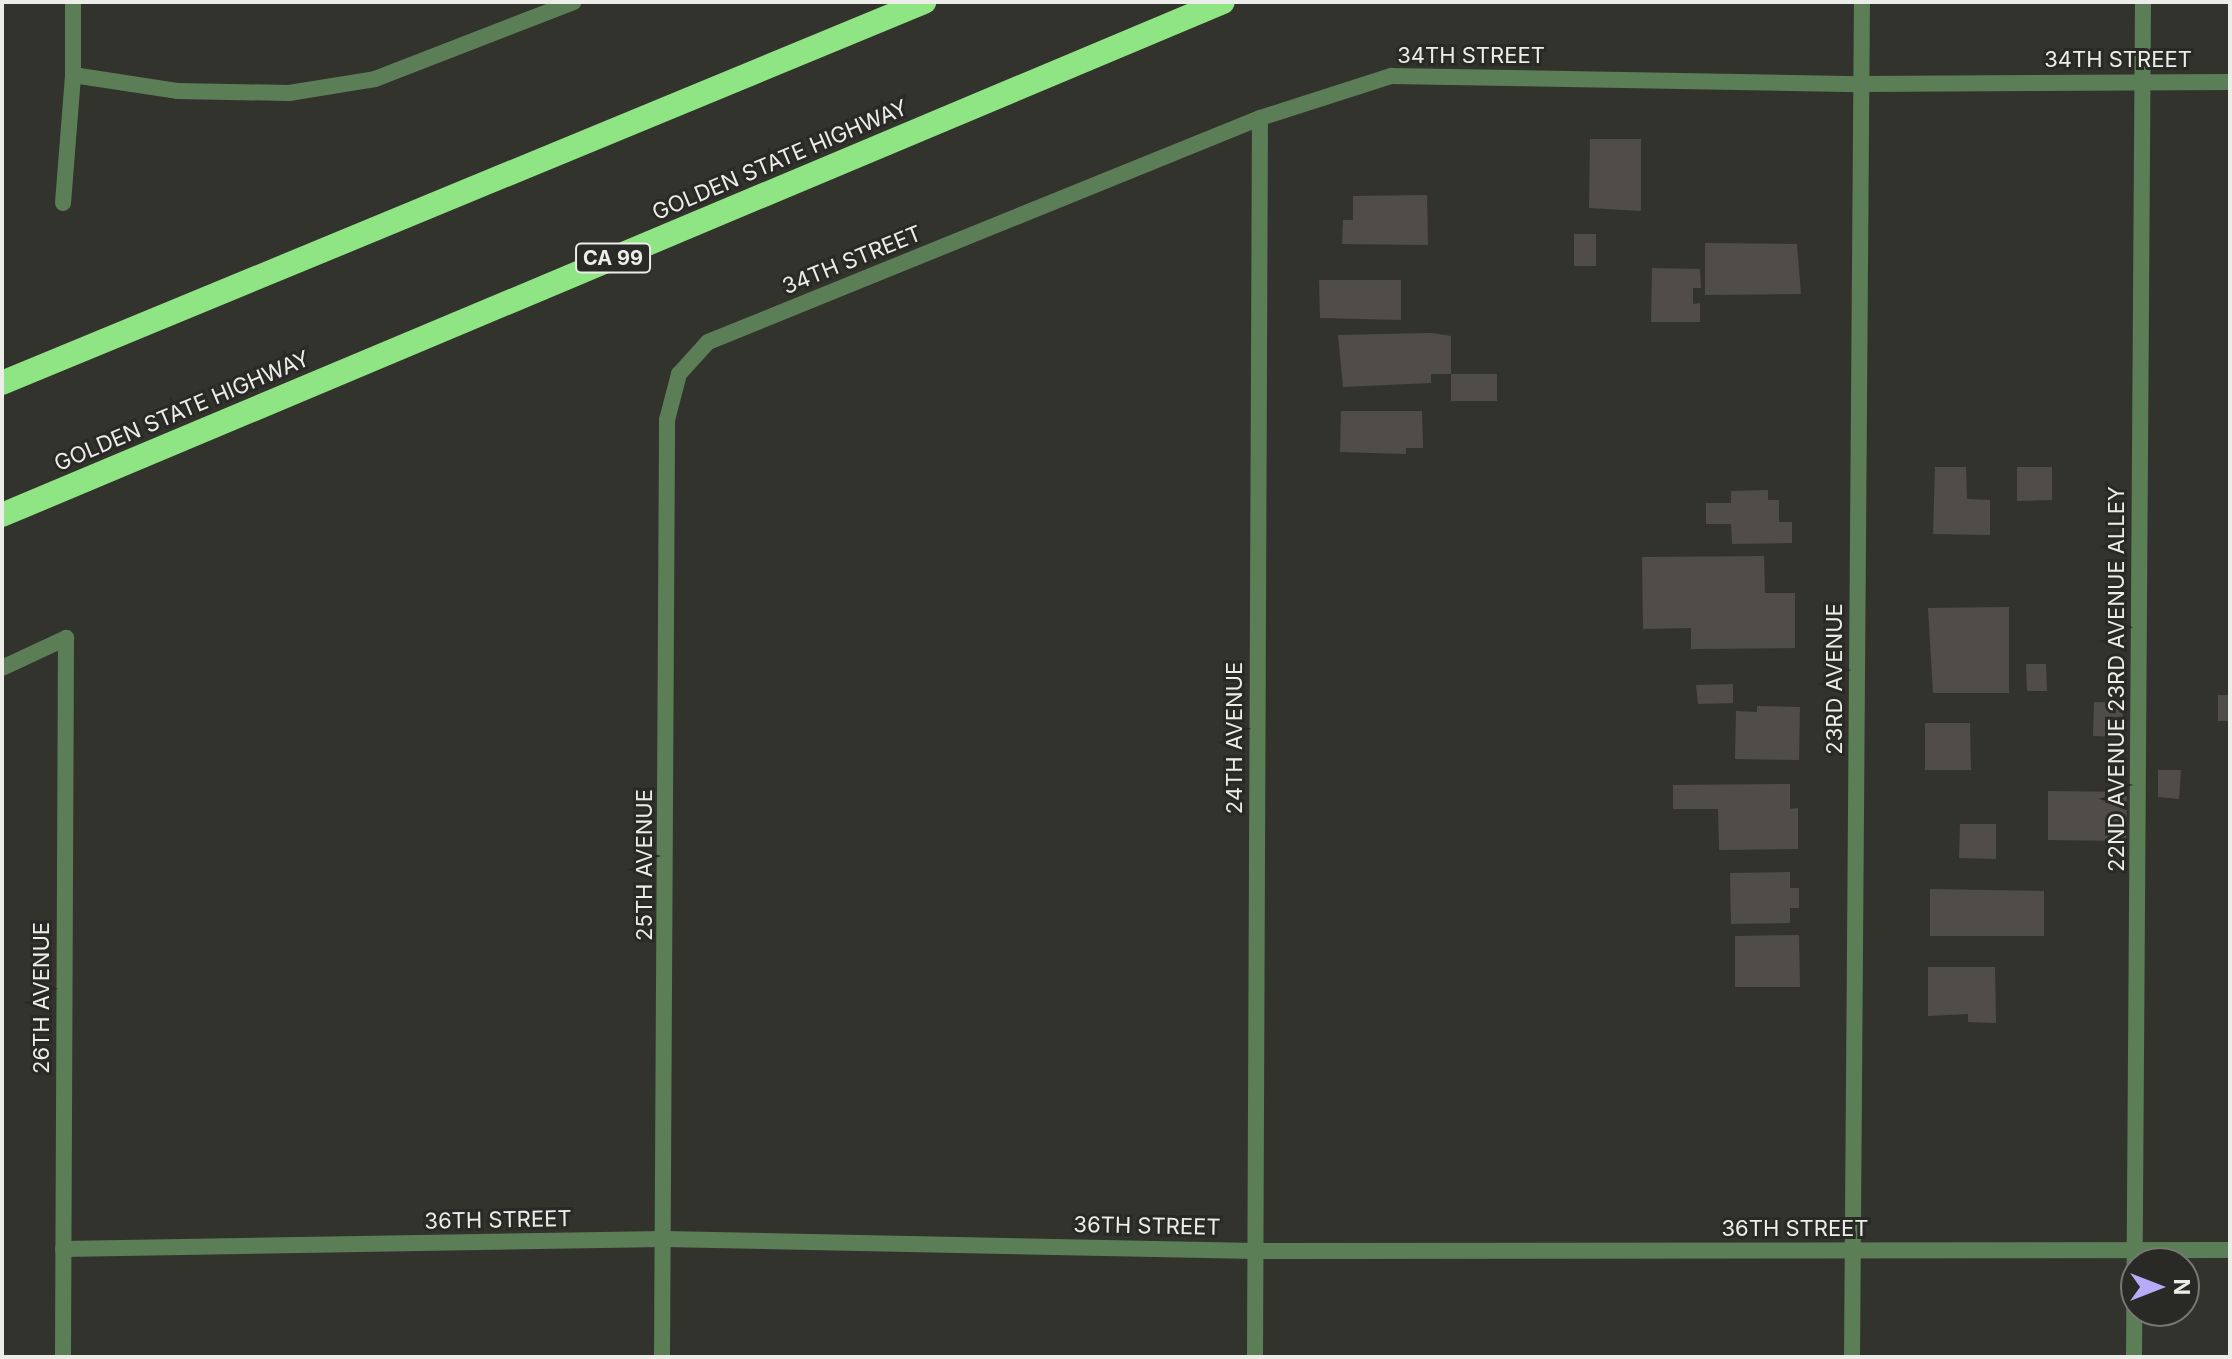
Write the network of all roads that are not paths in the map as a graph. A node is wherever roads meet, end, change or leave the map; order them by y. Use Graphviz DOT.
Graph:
graph roads {
  1 [pos="73,2"];
  2 [pos="574,2"];
  3 [pos="924,2"];
  4 [pos="1223,2"];
  5 [pos="1862,2"];
  6 [pos="2143,2"];
  7 [pos="73,75"];
  8 [pos="2143,82"];
  9 [pos="2230,82"];
  10 [pos="1861,84"];
  11 [pos="1260,118"];
  12 [pos="63,203"];
  13 [pos="679,374"];
  14 [pos="2,383"];
  15 [pos="2,515"];
  16 [pos="2,668"];
  17 [pos="664,1239"];
  18 [pos="2135,1247"];
  19 [pos="63,1249"];
  20 [pos="2120,1250"];
  21 [pos="2200,1250"];
  22 [pos="2230,1250"];
  23 [pos="1256,1251"];
  24 [pos="1853,1251"];
  25 [pos="2134,1327"];
  26 [pos="63,1357"];
  27 [pos="662,1357"];
  28 [pos="1255,1357"];
  29 [pos="1852,1357"];
  30 [pos="2134,1357"];
  1 -- 7 [label="street"];
  2 -- 7 [label="street"];
  3 -- 14 [label="highway"];
  4 -- 15 [label="highway, GOLDEN STATE HIGHWAY / CA 99"];
  5 -- 10 [label="street, 23RD AVENUE"];
  6 -- 8 [label="street, 22ND AVENUE 23RD AVENUE ALLEY"];
  7 -- 12 [label="street"];
  8 -- 9 [label="street, 34TH STREET"];
  8 -- 10 [label="street, 34TH STREET"];
  8 -- 18 [label="street, 22ND AVENUE 23RD AVENUE ALLEY"];
  10 -- 11 [label="street, 34TH STREET"];
  10 -- 24 [label="street, 23RD AVENUE"];
  11 -- 13 [label="street, 34TH STREET"];
  11 -- 23 [label="street, 24TH AVENUE"];
  13 -- 17 [label="street, 25TH AVENUE"];
  16 -- 19 [label="street, 26TH AVENUE"];
  17 -- 19 [label="street, 36TH STREET"];
  17 -- 23 [label="street, 36TH STREET"];
  17 -- 27 [label="street, 25TH AVENUE"];
  19 -- 26 [label="street, 26TH AVENUE"];
  20 -- 24 [label="street, 36TH STREET"];
  21 -- 22 [label="street, 36TH STREET"];
  23 -- 24 [label="street, 36TH STREET"];
  23 -- 28 [label="street, 24TH AVENUE"];
  24 -- 29 [label="street, 23RD AVENUE"];
  25 -- 30 [label="street, 22ND AVENUE 23RD AVENUE ALLEY"];
}
